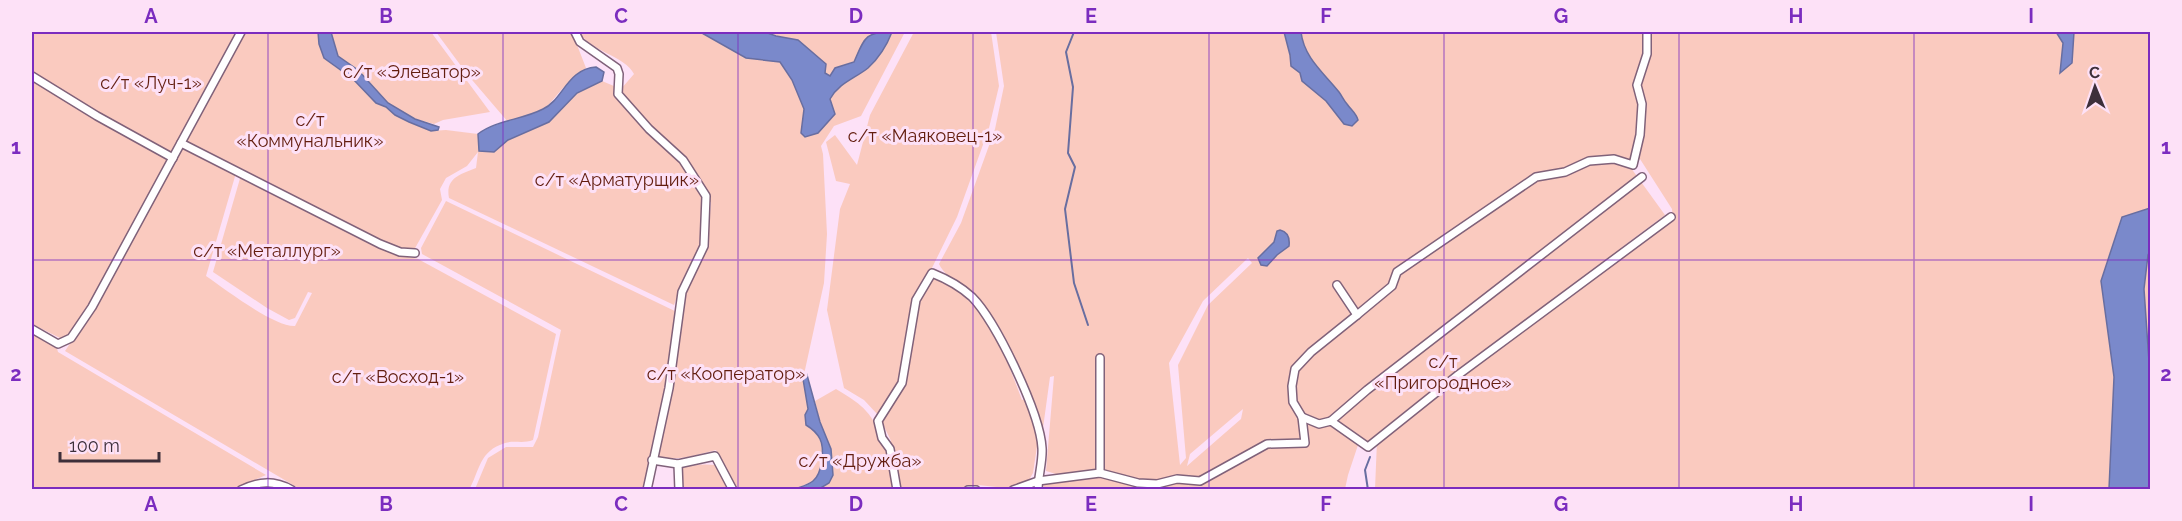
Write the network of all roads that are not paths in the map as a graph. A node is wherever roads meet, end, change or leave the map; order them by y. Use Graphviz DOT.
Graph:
graph roads {
  1 [pos="241,32"];
  2 [pos="575,32"];
  3 [pos="1647,32"];
  4 [pos="32,77"];
  5 [pos="181,143"];
  6 [pos="173,158"];
  7 [pos="1642,177"];
  8 [pos="1671,216"];
  9 [pos="415,253"];
  10 [pos="1337,285"];
  11 [pos="1357,315"];
  12 [pos="32,329"];
  13 [pos="1100,358"];
  14 [pos="1302,417"];
  15 [pos="1331,421"];
  16 [pos="652,460"];
  17 [pos="678,464"];
  18 [pos="1100,472"];
  19 [pos="1038,485"];
  20 [pos="241,489"];
  21 [pos="292,489"];
  22 [pos="647,489"];
  23 [pos="679,489"];
  24 [pos="734,489"];
  25 [pos="897,489"];
  26 [pos="968,489"];
  27 [pos="976,489"];
  28 [pos="1013,489"];
  1 -- 5 [label="street"];
  2 -- 16 [label="street"];
  3 -- 11 [label="street"];
  4 -- 6 [label="street"];
  5 -- 6 [label="street"];
  5 -- 9 [label="street"];
  6 -- 12 [label="street"];
  7 -- 15 [label="street"];
  8 -- 15 [label="street"];
  10 -- 11 [label="street"];
  11 -- 14 [label="street"];
  13 -- 18 [label="street"];
  14 -- 15 [label="street"];
  14 -- 18 [label="street"];
  16 -- 17 [label="street"];
  16 -- 22 [label="street"];
  17 -- 23 [label="street"];
  17 -- 24 [label="street"];
  18 -- 19 [label="street"];
  19 -- 25 [label="street"];
  19 -- 28 [label="street"];
  20 -- 21 [label="street"];
  26 -- 27 [label="street"];
}
